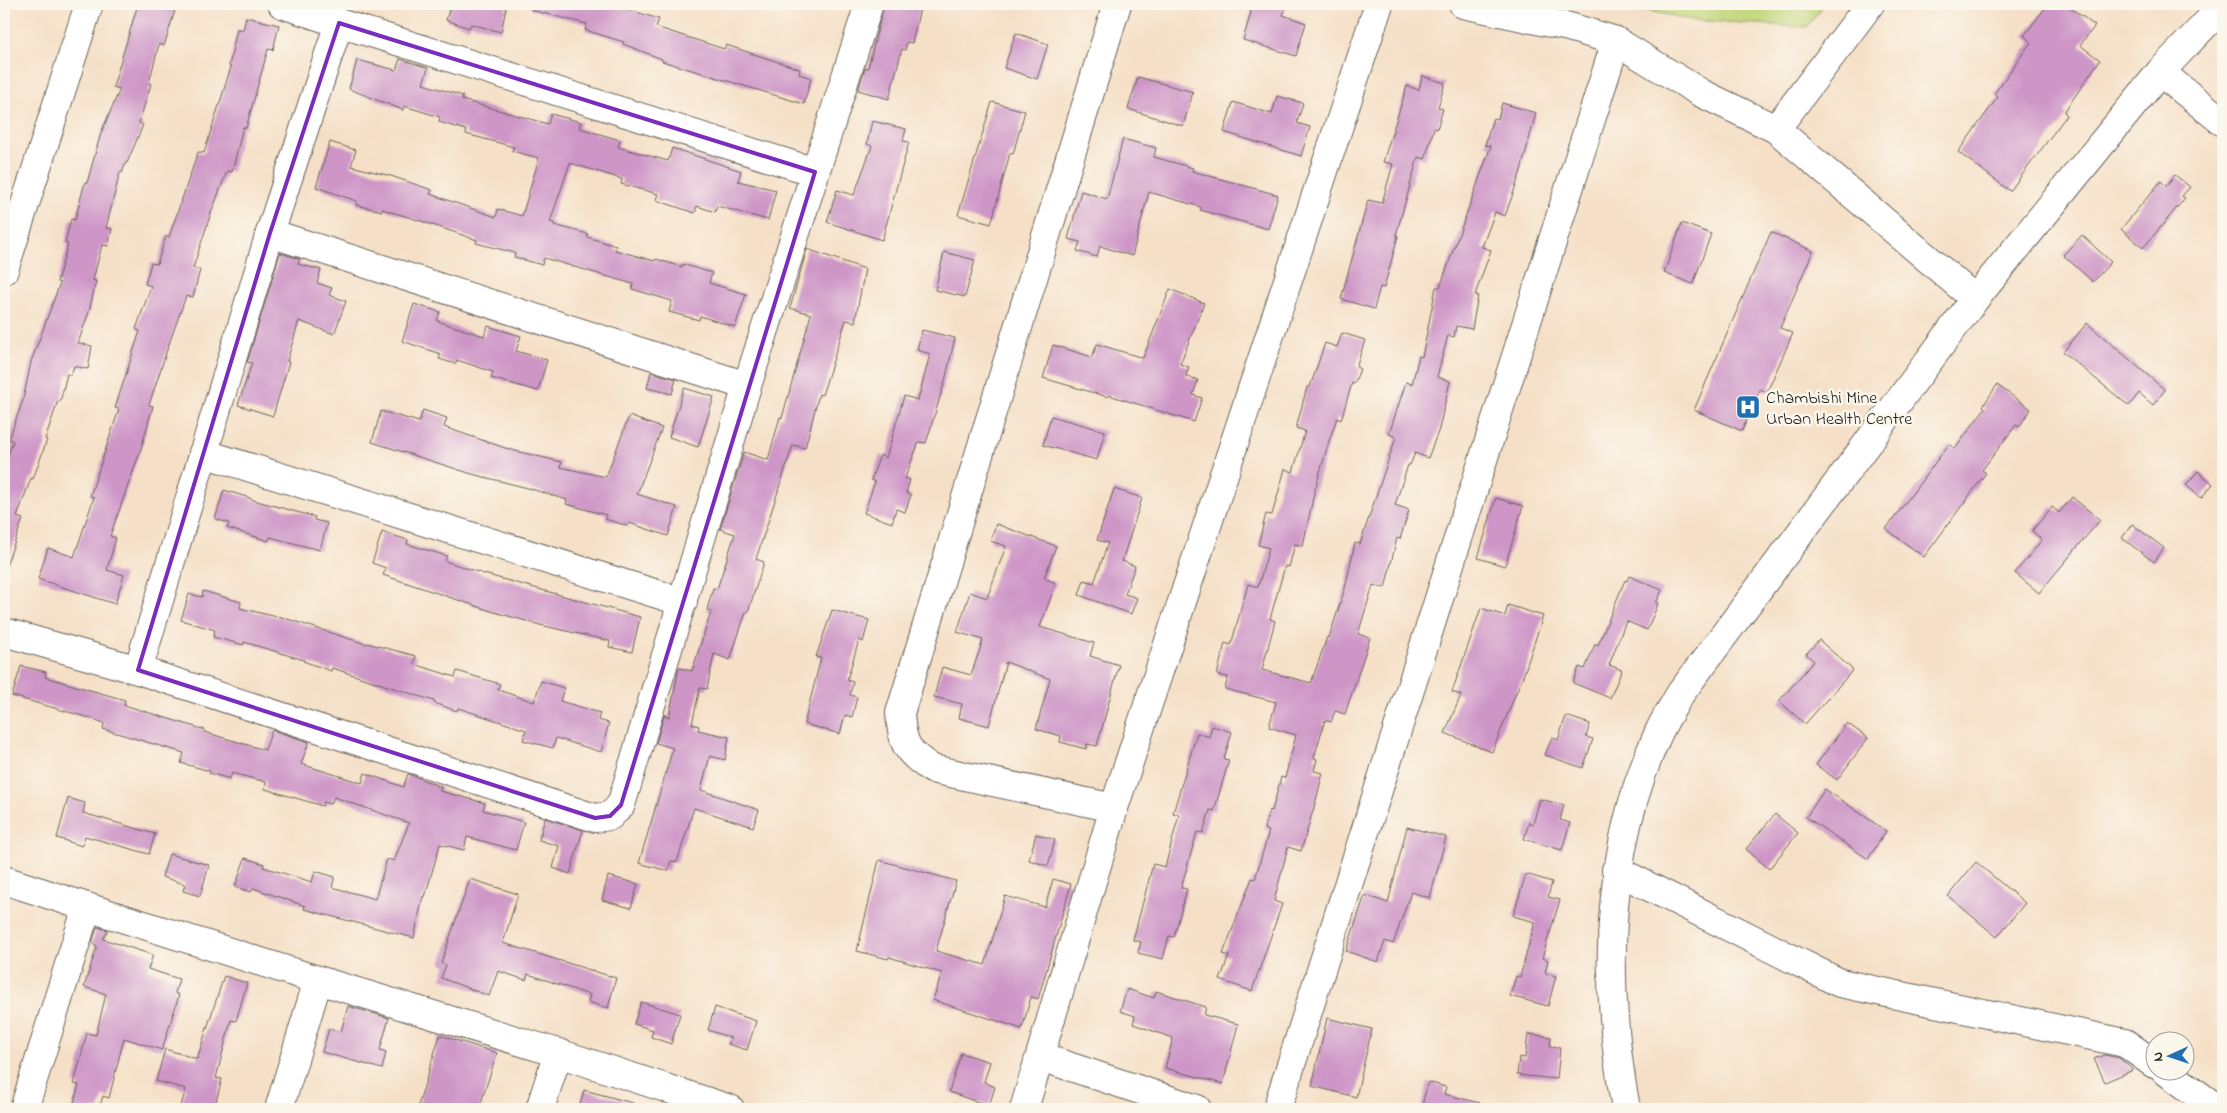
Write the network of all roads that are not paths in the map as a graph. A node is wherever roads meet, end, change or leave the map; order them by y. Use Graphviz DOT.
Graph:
graph roads {
  1 [pos="89,4"];
  2 [pos="282,4"];
  3 [pos="869,4"];
  4 [pos="1117,4"];
  5 [pos="1379,4"];
  6 [pos="1464,4"];
  7 [pos="1870,4"];
  8 [pos="2223,6"];
  9 [pos="339,23"];
  10 [pos="1616,41"];
  11 [pos="2160,72"];
  12 [pos="2223,122"];
  13 [pos="1776,129"];
  14 [pos="815,172"];
  15 [pos="270,233"];
  16 [pos="4,270"];
  17 [pos="1975,299"];
  18 [pos="747,386"];
  19 [pos="202,453"];
  20 [pos="683,602"];
  21 [pos="4,632"];
  22 [pos="138,670"];
  23 [pos="1114,808"];
  24 [pos="1616,870"];
  25 [pos="4,880"];
  26 [pos="87,907"];
  27 [pos="318,980"];
  28 [pos="558,1053"];
  29 [pos="1041,1057"];
  30 [pos="2144,1057"];
  31 [pos="2178,1080"];
  32 [pos="24,1109"];
  33 [pos="279,1109"];
  34 [pos="540,1109"];
  35 [pos="730,1109"];
  36 [pos="1024,1109"];
  37 [pos="1197,1109"];
  38 [pos="1277,1109"];
  39 [pos="1626,1109"];
  40 [pos="2218,1109"];
  1 -- 16 [label="street"];
  2 -- 9 [label="street"];
  3 -- 14 [label="street"];
  4 -- 23 [label="street"];
  5 -- 23 [label="street"];
  6 -- 10 [label="street"];
  7 -- 13 [label="street"];
  8 -- 11 [label="street"];
  9 -- 14 [label="street"];
  9 -- 15 [label="street"];
  10 -- 13 [label="street"];
  10 -- 38 [label="street"];
  11 -- 12 [label="street"];
  11 -- 17 [label="street"];
  13 -- 17 [label="street"];
  14 -- 18 [label="street"];
  15 -- 18 [label="street"];
  15 -- 19 [label="street"];
  17 -- 24 [label="street"];
  18 -- 20 [label="street"];
  19 -- 20 [label="street"];
  19 -- 22 [label="street"];
  20 -- 22 [label="street"];
  21 -- 22 [label="street"];
  23 -- 29 [label="street"];
  24 -- 30 [label="street"];
  24 -- 39 [label="street"];
  25 -- 26 [label="street"];
  26 -- 27 [label="street"];
  26 -- 32 [label="street"];
  27 -- 28 [label="street"];
  27 -- 33 [label="street"];
  28 -- 34 [label="street"];
  28 -- 35 [label="street"];
  29 -- 36 [label="street"];
  29 -- 37 [label="street"];
  31 -- 40 [label="street"];
}
